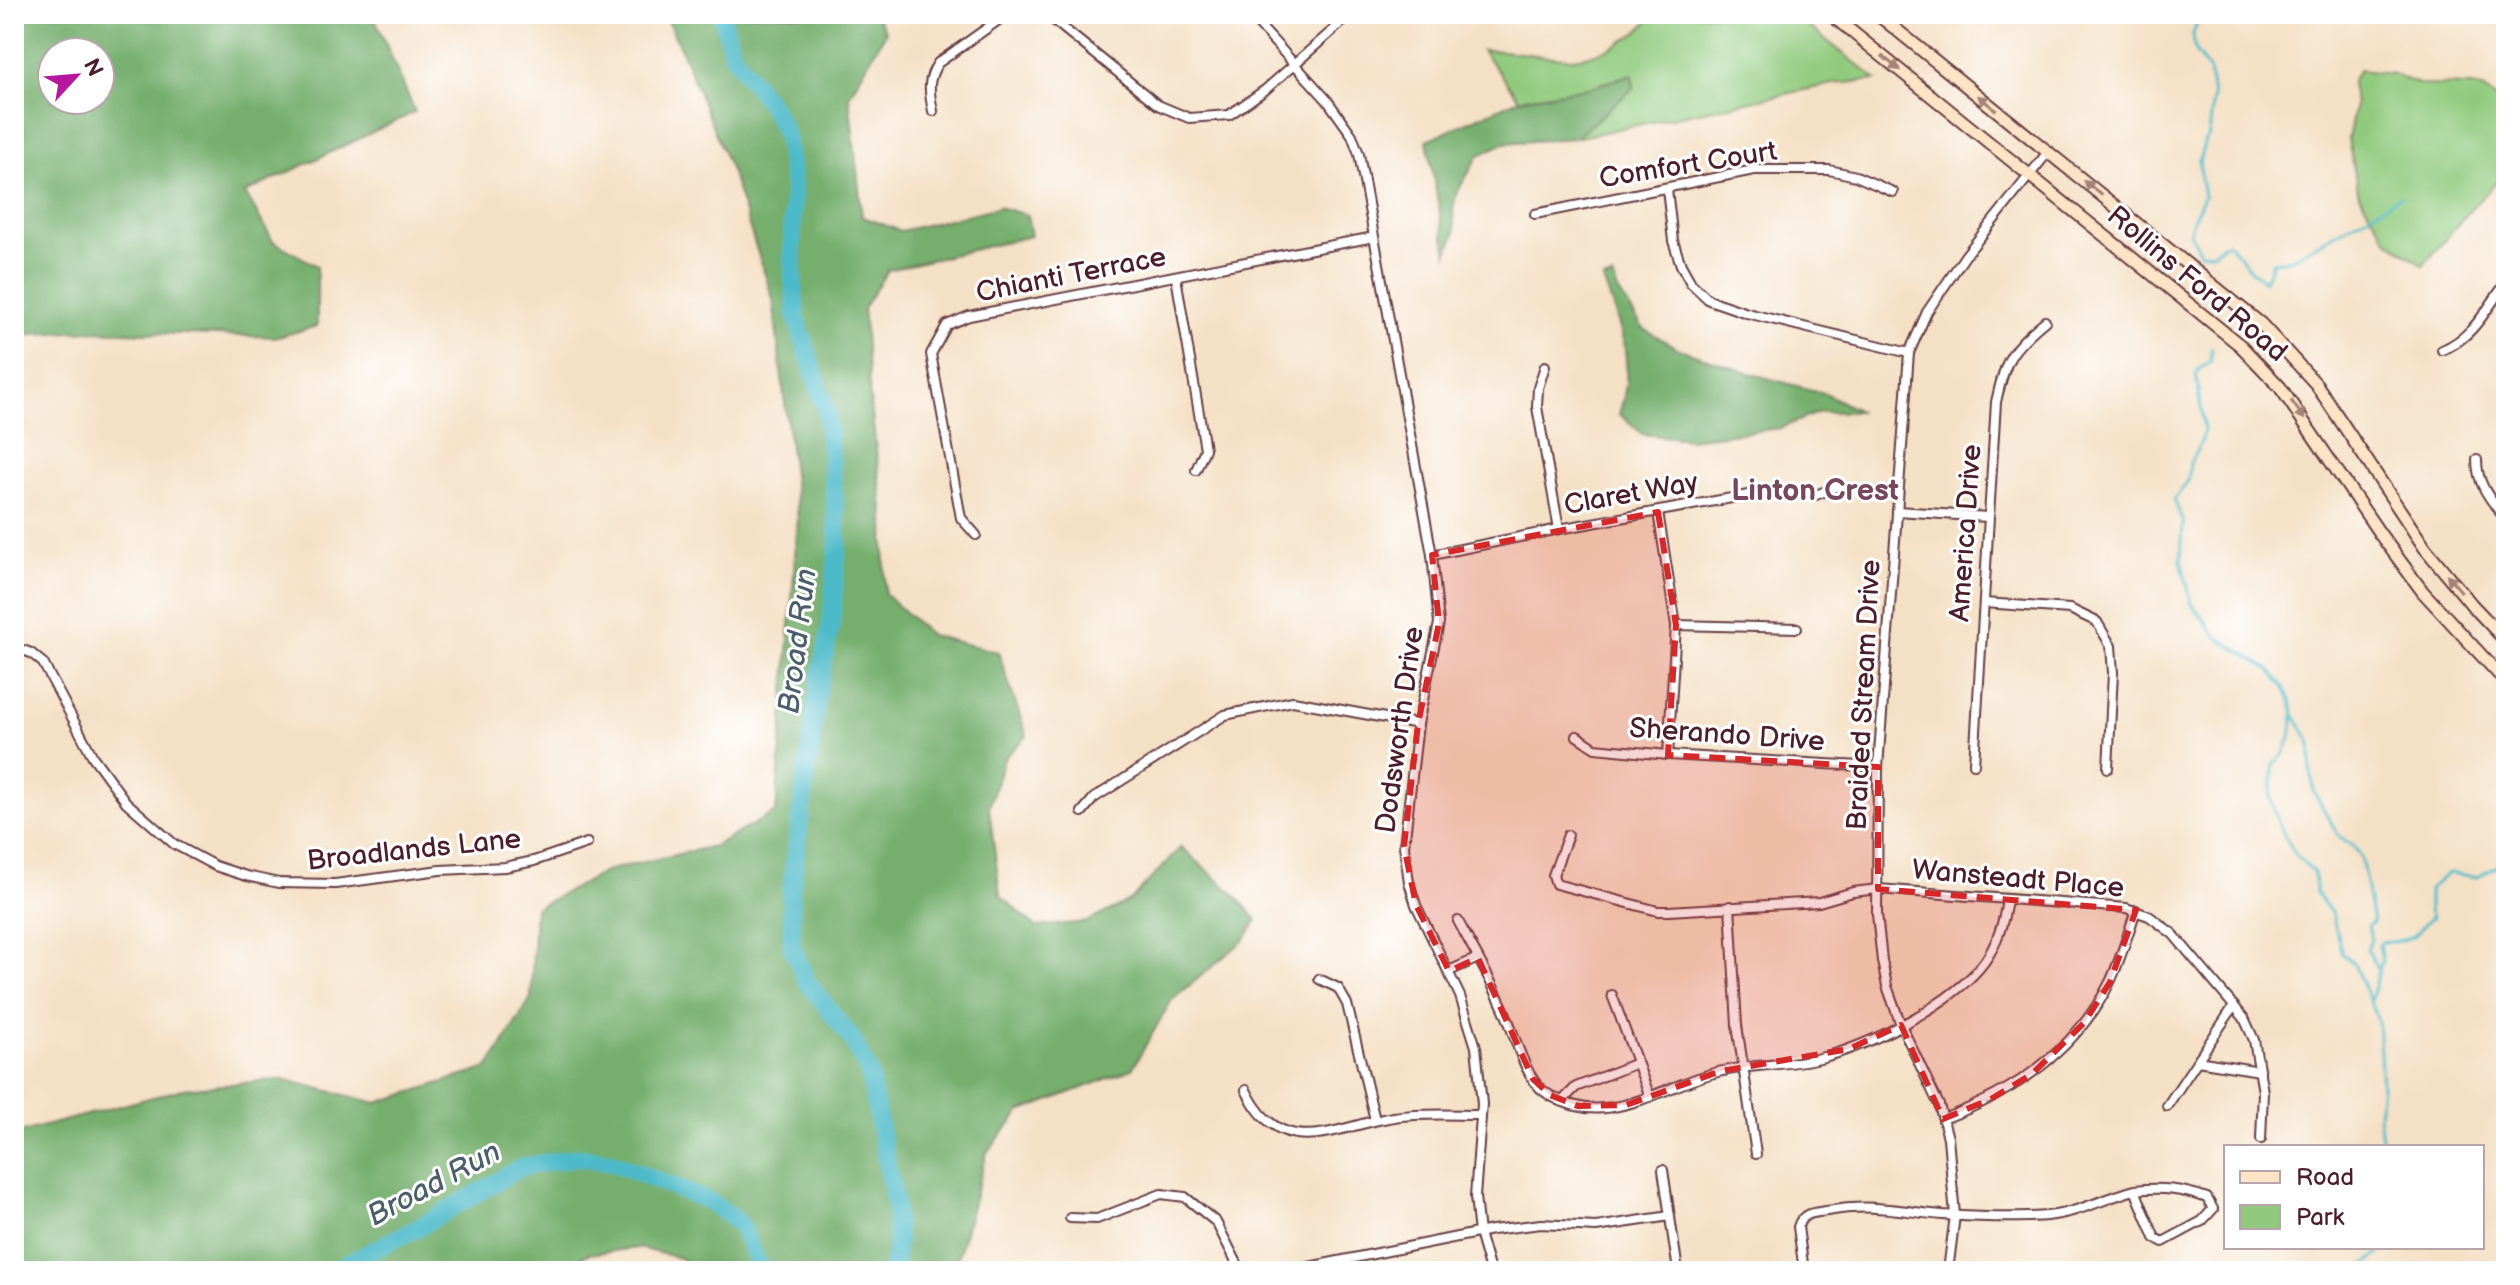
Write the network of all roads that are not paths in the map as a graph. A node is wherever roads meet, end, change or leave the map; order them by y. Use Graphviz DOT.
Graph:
graph roads {
  1 [pos="1007,14"];
  2 [pos="1046,14"];
  3 [pos="1249,14"];
  4 [pos="1348,14"];
  5 [pos="1830,14"];
  6 [pos="1877,14"];
  7 [pos="2496,14"];
  8 [pos="2506,19"];
  9 [pos="1294,65"];
  10 [pos="933,111"];
  11 [pos="2048,152"];
  12 [pos="2029,175"];
  13 [pos="1667,189"];
  14 [pos="1893,192"];
  15 [pos="1535,214"];
  16 [pos="1374,237"];
  17 [pos="1176,277"];
  18 [pos="2506,283"];
  19 [pos="2045,321"];
  20 [pos="2442,350"];
  21 [pos="1909,353"];
  22 [pos="1545,366"];
  23 [pos="2477,460"];
  24 [pos="1196,470"];
  25 [pos="1838,486"];
  26 [pos="1897,511"];
  27 [pos="1658,512"];
  28 [pos="1988,517"];
  29 [pos="2506,520"];
  30 [pos="1559,529"];
  31 [pos="976,535"];
  32 [pos="1432,555"];
  33 [pos="1984,603"];
  34 [pos="1676,625"];
  35 [pos="1797,628"];
  36 [pos="2506,641"];
  37 [pos="14,647"];
  38 [pos="2506,682"];
  39 [pos="1418,724"];
  40 [pos="1577,736"];
  41 [pos="1668,755"];
  42 [pos="1974,764"];
  43 [pos="1878,767"];
  44 [pos="2108,768"];
  45 [pos="1082,812"];
  46 [pos="1568,835"];
  47 [pos="587,843"];
  48 [pos="1878,889"];
  49 [pos="2007,899"];
  50 [pos="1730,906"];
  51 [pos="2136,910"];
  52 [pos="1458,921"];
  53 [pos="1478,958"];
  54 [pos="1449,971"];
  55 [pos="1319,979"];
  56 [pos="1612,995"];
  57 [pos="2234,1006"];
  58 [pos="1901,1025"];
  59 [pos="2197,1061"];
  60 [pos="1637,1063"];
  61 [pos="1742,1068"];
  62 [pos="2260,1071"];
  63 [pos="1246,1090"];
  64 [pos="1650,1097"];
  65 [pos="1562,1101"];
  66 [pos="2167,1106"];
  67 [pos="1481,1115"];
  68 [pos="1943,1119"];
  69 [pos="1375,1120"];
  70 [pos="2261,1139"];
  71 [pos="1756,1154"];
  72 [pos="1663,1170"];
  73 [pos="2135,1190"];
  74 [pos="1955,1215"];
  75 [pos="1670,1216"];
  76 [pos="1070,1218"];
  77 [pos="1479,1233"];
  78 [pos="1241,1271"];
  79 [pos="1289,1271"];
  80 [pos="1490,1271"];
  81 [pos="1678,1271"];
  82 [pos="1804,1271"];
  83 [pos="1948,1271"];
  1 -- 10 [label="street"];
  2 -- 9 [label="street"];
  3 -- 9 [label="street, Dodsworth Drive"];
  4 -- 9 [label="street"];
  5 -- 12 [label="main road, Rollins Ford Road, one-way"];
  11 -- 6 [label="main road, Rollins Ford Road, one-way"];
  7 -- 8 [label="street"];
  9 -- 16 [label="street, Dodsworth Drive"];
  11 -- 12 [label="street, Braided Stream Drive"];
  36 -- 11 [label="main road, Rollins Ford Road, one-way"];
  12 -- 21 [label="street, Braided Stream Drive"];
  12 -- 38 [label="main road, Rollins Ford Road, one-way"];
  13 -- 14 [label="street, Comfort Court"];
  13 -- 15 [label="street, Comfort Court"];
  13 -- 21 [label="street"];
  16 -- 17 [label="street, Chianti Terrace"];
  16 -- 32 [label="street, Dodsworth Drive"];
  17 -- 24 [label="street"];
  17 -- 31 [label="street, Chianti Terrace"];
  18 -- 20 [label="street"];
  19 -- 28 [label="street, America Drive"];
  21 -- 26 [label="street, Braided Stream Drive"];
  22 -- 30 [label="street"];
  23 -- 29 [label="street"];
  25 -- 27 [label="street, Claret Way"];
  26 -- 28 [label="street"];
  26 -- 43 [label="street, Braided Stream Drive"];
  27 -- 30 [label="street, Claret Way"];
  27 -- 34 [label="street"];
  28 -- 33 [label="street, America Drive"];
  30 -- 32 [label="street, Claret Way"];
  32 -- 39 [label="street, Dodsworth Drive"];
  33 -- 42 [label="street, America Drive"];
  33 -- 44 [label="street"];
  34 -- 35 [label="street"];
  34 -- 41 [label="street"];
  37 -- 47 [label="street, Broadlands Lane"];
  39 -- 45 [label="street"];
  39 -- 54 [label="street, Dodsworth Drive"];
  40 -- 41 [label="street, Sherando Drive"];
  41 -- 43 [label="street, Sherando Drive"];
  43 -- 48 [label="street, Braided Stream Drive"];
  46 -- 50 [label="street, Wansteadt Place"];
  48 -- 49 [label="street, Wansteadt Place"];
  48 -- 50 [label="street, Wansteadt Place"];
  48 -- 58 [label="street, Braided Stream Drive"];
  49 -- 51 [label="street, Wansteadt Place"];
  49 -- 58 [label="street"];
  50 -- 61 [label="street"];
  51 -- 57 [label="street, Wansteadt Place"];
  51 -- 68 [label="street"];
  52 -- 53 [label="street"];
  53 -- 54 [label="street"];
  53 -- 65 [label="street"];
  54 -- 67 [label="street, Dodsworth Drive"];
  55 -- 69 [label="street"];
  56 -- 60 [label="street"];
  57 -- 59 [label="street"];
  57 -- 62 [label="street, Wansteadt Place"];
  58 -- 61 [label="street"];
  58 -- 68 [label="street, Braided Stream Drive"];
  59 -- 62 [label="street"];
  59 -- 66 [label="street"];
  60 -- 64 [label="street"];
  60 -- 65 [label="street"];
  61 -- 64 [label="street"];
  61 -- 71 [label="street"];
  62 -- 70 [label="street, Wansteadt Place"];
  63 -- 69 [label="street"];
  64 -- 65 [label="street"];
  67 -- 69 [label="street"];
  67 -- 77 [label="street, Dodsworth Drive"];
  68 -- 74 [label="street, Braided Stream Drive"];
  72 -- 75 [label="street"];
  73 -- 73 [label="street"];
  73 -- 74 [label="street"];
  74 -- 82 [label="street"];
  74 -- 83 [label="street, Braided Stream Drive"];
  75 -- 77 [label="street"];
  75 -- 81 [label="street"];
  76 -- 78 [label="street"];
  77 -- 79 [label="street"];
  77 -- 80 [label="street, Dodsworth Drive"];
}
